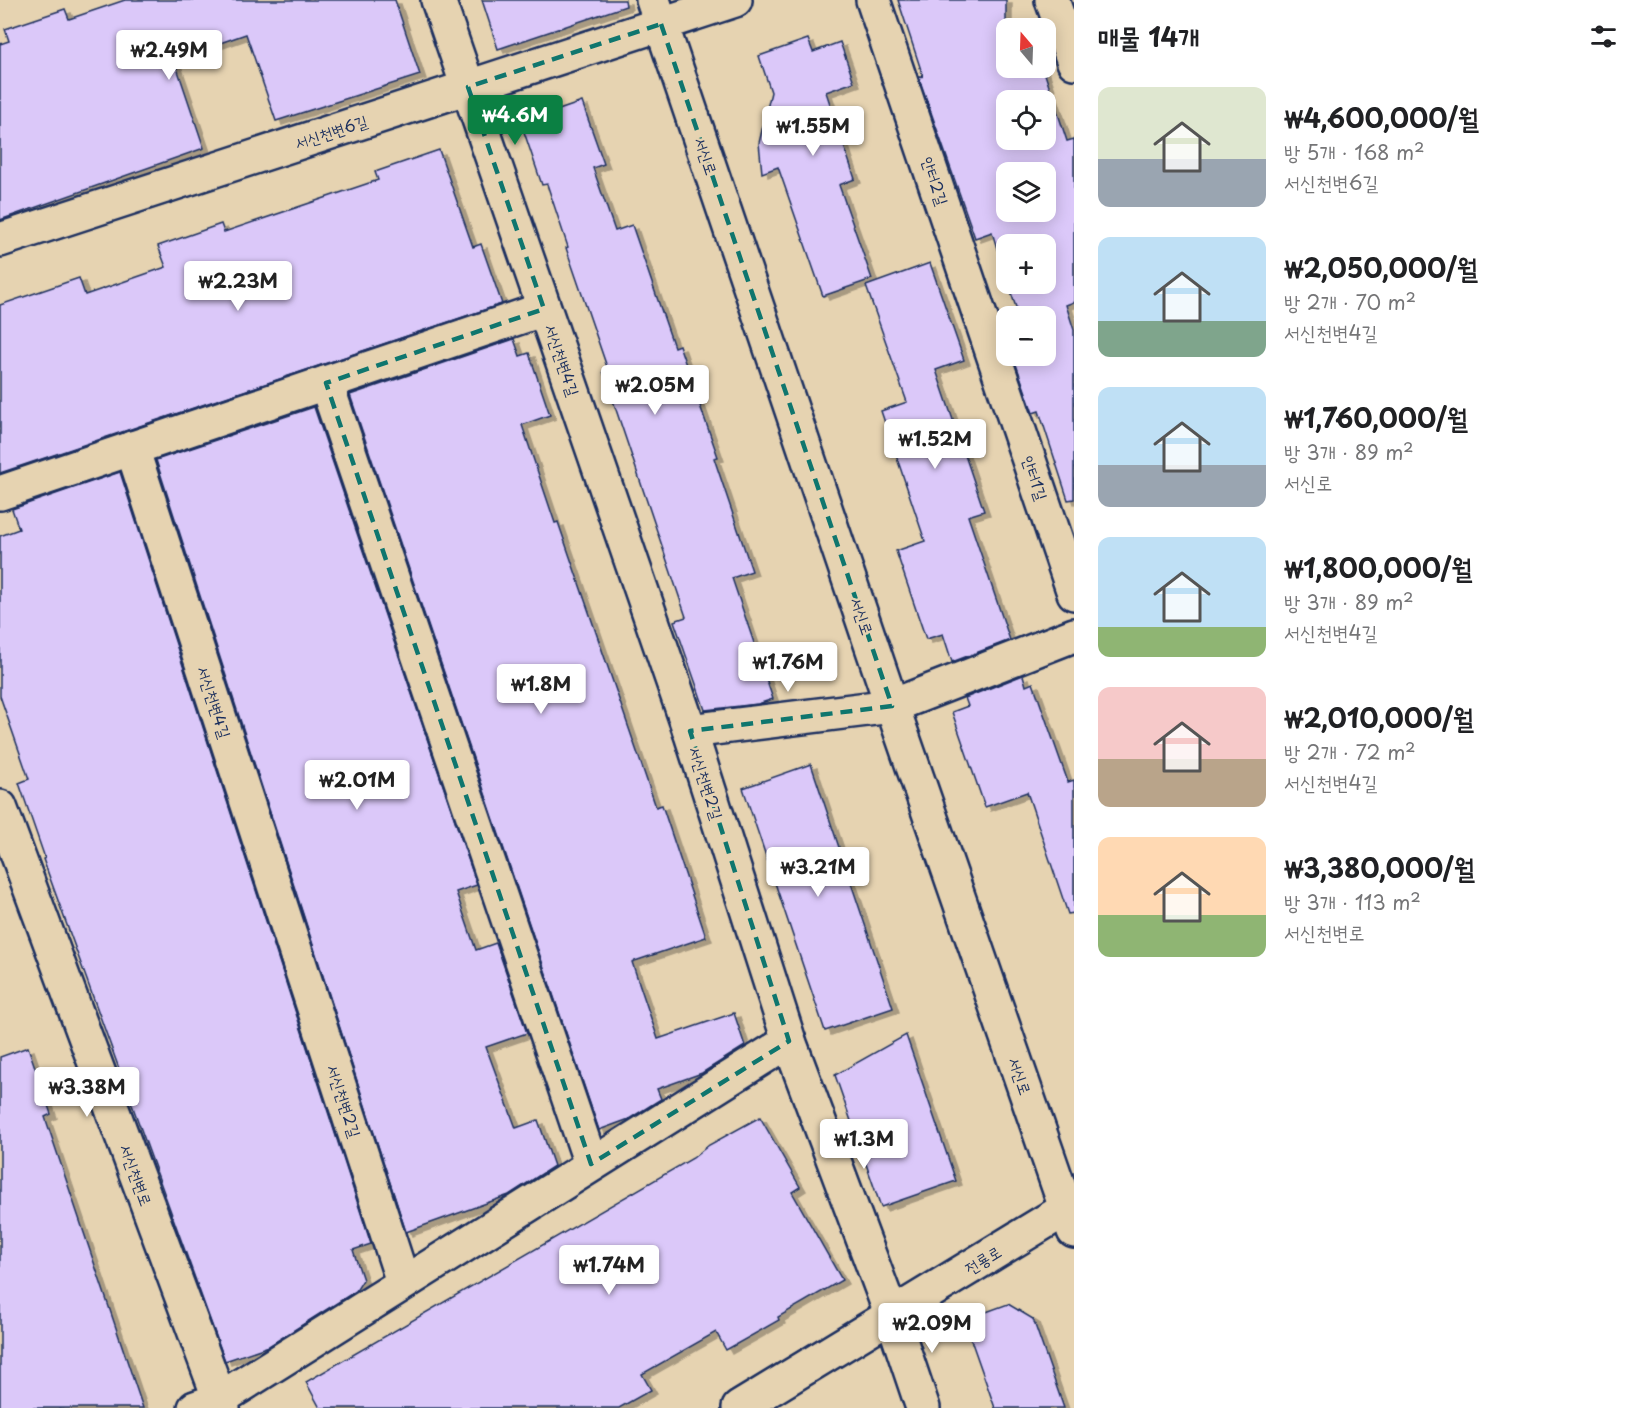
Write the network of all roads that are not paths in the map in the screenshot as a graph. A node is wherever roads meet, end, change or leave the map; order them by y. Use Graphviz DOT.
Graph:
graph roads {
  1 [pos="438,0"];
  2 [pos="735,0"];
  3 [pos="873,0"];
  4 [pos="1052,0"];
  5 [pos="657,12"];
  6 [pos="1074,62"];
  7 [pos="468,87"];
  8 [pos="0,240"];
  9 [pos="544,309"];
  10 [pos="996,363"];
  11 [pos="997,366"];
  12 [pos="326,383"];
  13 [pos="132,448"];
  14 [pos="0,493"];
  15 [pos="1074,593"];
  16 [pos="1074,634"];
  17 [pos="892,706"];
  18 [pos="690,731"];
  19 [pos="0,807"];
  20 [pos="286,921"];
  21 [pos="789,1041"];
  22 [pos="591,1164"];
  23 [pos="1071,1215"];
  24 [pos="403,1281"];
  25 [pos="892,1317"];
  26 [pos="212,1405"];
  27 [pos="739,1408"];
  28 [pos="923,1408"];
  1 -- 7 [label="street"];
  2 -- 5 [label="street"];
  3 -- 10 [label="street, 안터2길"];
  4 -- 6 [label="street"];
  5 -- 7 [label="street, 서신천변6길"];
  5 -- 17 [label="street, 서신로"];
  7 -- 8 [label="street, 서신천변6길"];
  7 -- 9 [label="street"];
  9 -- 12 [label="street, 서신천변4길"];
  9 -- 18 [label="street, 서신천변4길"];
  11 -- 15 [label="street, 안터1길"];
  12 -- 13 [label="street, 서신천변4길"];
  12 -- 22 [label="street"];
  13 -- 14 [label="street, 서신천변4길"];
  13 -- 20 [label="street, 서신천변4길"];
  16 -- 17 [label="street"];
  17 -- 18 [label="street"];
  17 -- 23 [label="street, 서신로"];
  18 -- 21 [label="street, 서신천변2길"];
  19 -- 26 [label="street, 서신천변로"];
  20 -- 24 [label="street, 서신천변2길"];
  21 -- 22 [label="street"];
  21 -- 25 [label="street, 서신천변2길"];
  22 -- 24 [label="street"];
  23 -- 25 [label="street, 전룡로"];
  24 -- 26 [label="street"];
  25 -- 27 [label="street, 전룡로"];
  25 -- 28 [label="street"];
}
